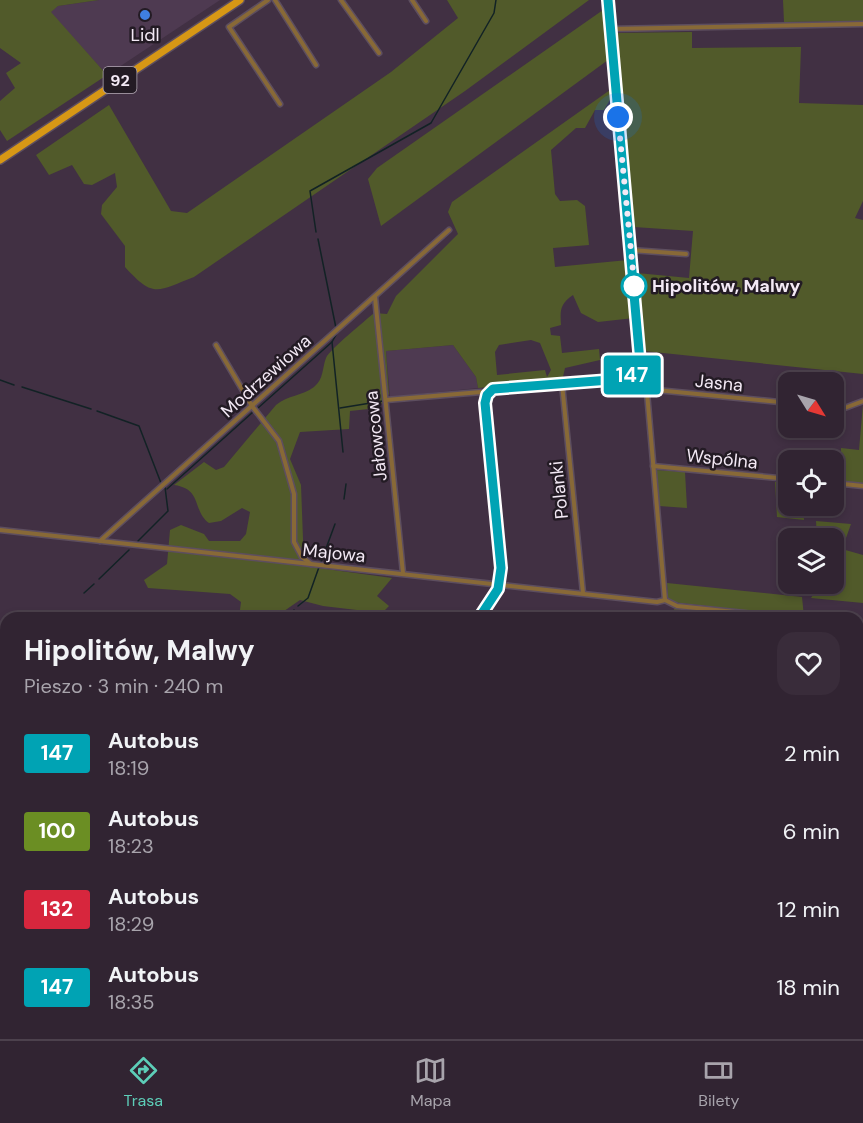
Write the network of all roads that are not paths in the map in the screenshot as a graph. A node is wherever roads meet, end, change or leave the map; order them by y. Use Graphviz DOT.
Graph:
graph roads {
  1 [pos="240,0"];
  2 [pos="268,0"];
  3 [pos="275,0"];
  4 [pos="340,0"];
  5 [pos="412,0"];
  6 [pos="608,0"];
  7 [pos="426,21"];
  8 [pos="863,24"];
  9 [pos="610,29"];
  10 [pos="379,53"];
  11 [pos="316,65"];
  12 [pos="280,104"];
  13 [pos="0,160"];
  14 [pos="449,230"];
  15 [pos="631,250"];
  16 [pos="686,254"];
  17 [pos="375,297"];
  18 [pos="216,345"];
  19 [pos="636,371"];
  20 [pos="562,384"];
  21 [pos="646,389"];
  22 [pos="487,395"];
  23 [pos="386,400"];
  24 [pos="863,401"];
  25 [pos="778,403"];
  26 [pos="252,406"];
  27 [pos="844,408"];
  28 [pos="653,466"];
  29 [pos="778,478"];
  30 [pos="844,484"];
  31 [pos="863,486"];
  32 [pos="0,530"];
  33 [pos="100,541"];
  34 [pos="312,564"];
  35 [pos="403,573"];
  36 [pos="500,584"];
  37 [pos="583,593"];
  38 [pos="665,600"];
  39 [pos="483,612"];
  40 [pos="735,612"];
  1 -- 13 [label="main road, 92"];
  2 -- 12 [label="street"];
  3 -- 11 [label="street"];
  4 -- 10 [label="street"];
  5 -- 7 [label="street"];
  6 -- 9 [label="street"];
  8 -- 9 [label="street"];
  9 -- 15 [label="street"];
  14 -- 17 [label="street, Modrzewiowa"];
  15 -- 16 [label="street"];
  15 -- 19 [label="street"];
  17 -- 23 [label="street, Jałowcowa"];
  17 -- 26 [label="street, Modrzewiowa"];
  18 -- 26 [label="street"];
  19 -- 20 [label="street"];
  19 -- 21 [label="street"];
  20 -- 22 [label="street"];
  20 -- 37 [label="street, Polanki"];
  21 -- 25 [label="street, Jasna"];
  21 -- 28 [label="street"];
  22 -- 23 [label="street"];
  22 -- 36 [label="street"];
  23 -- 35 [label="street, Jałowcowa"];
  24 -- 27 [label="street"];
  26 -- 33 [label="street, Modrzewiowa"];
  26 -- 34 [label="street"];
  28 -- 29 [label="street, Wspólna"];
  28 -- 38 [label="street"];
  30 -- 31 [label="street"];
  32 -- 33 [label="street, Majowa"];
  33 -- 34 [label="street, Majowa"];
  34 -- 35 [label="street, Majowa"];
  35 -- 36 [label="street, Majowa"];
  36 -- 37 [label="street, Majowa"];
  36 -- 39 [label="street"];
  37 -- 38 [label="street, Majowa"];
  38 -- 40 [label="street, Majowa"];
}
